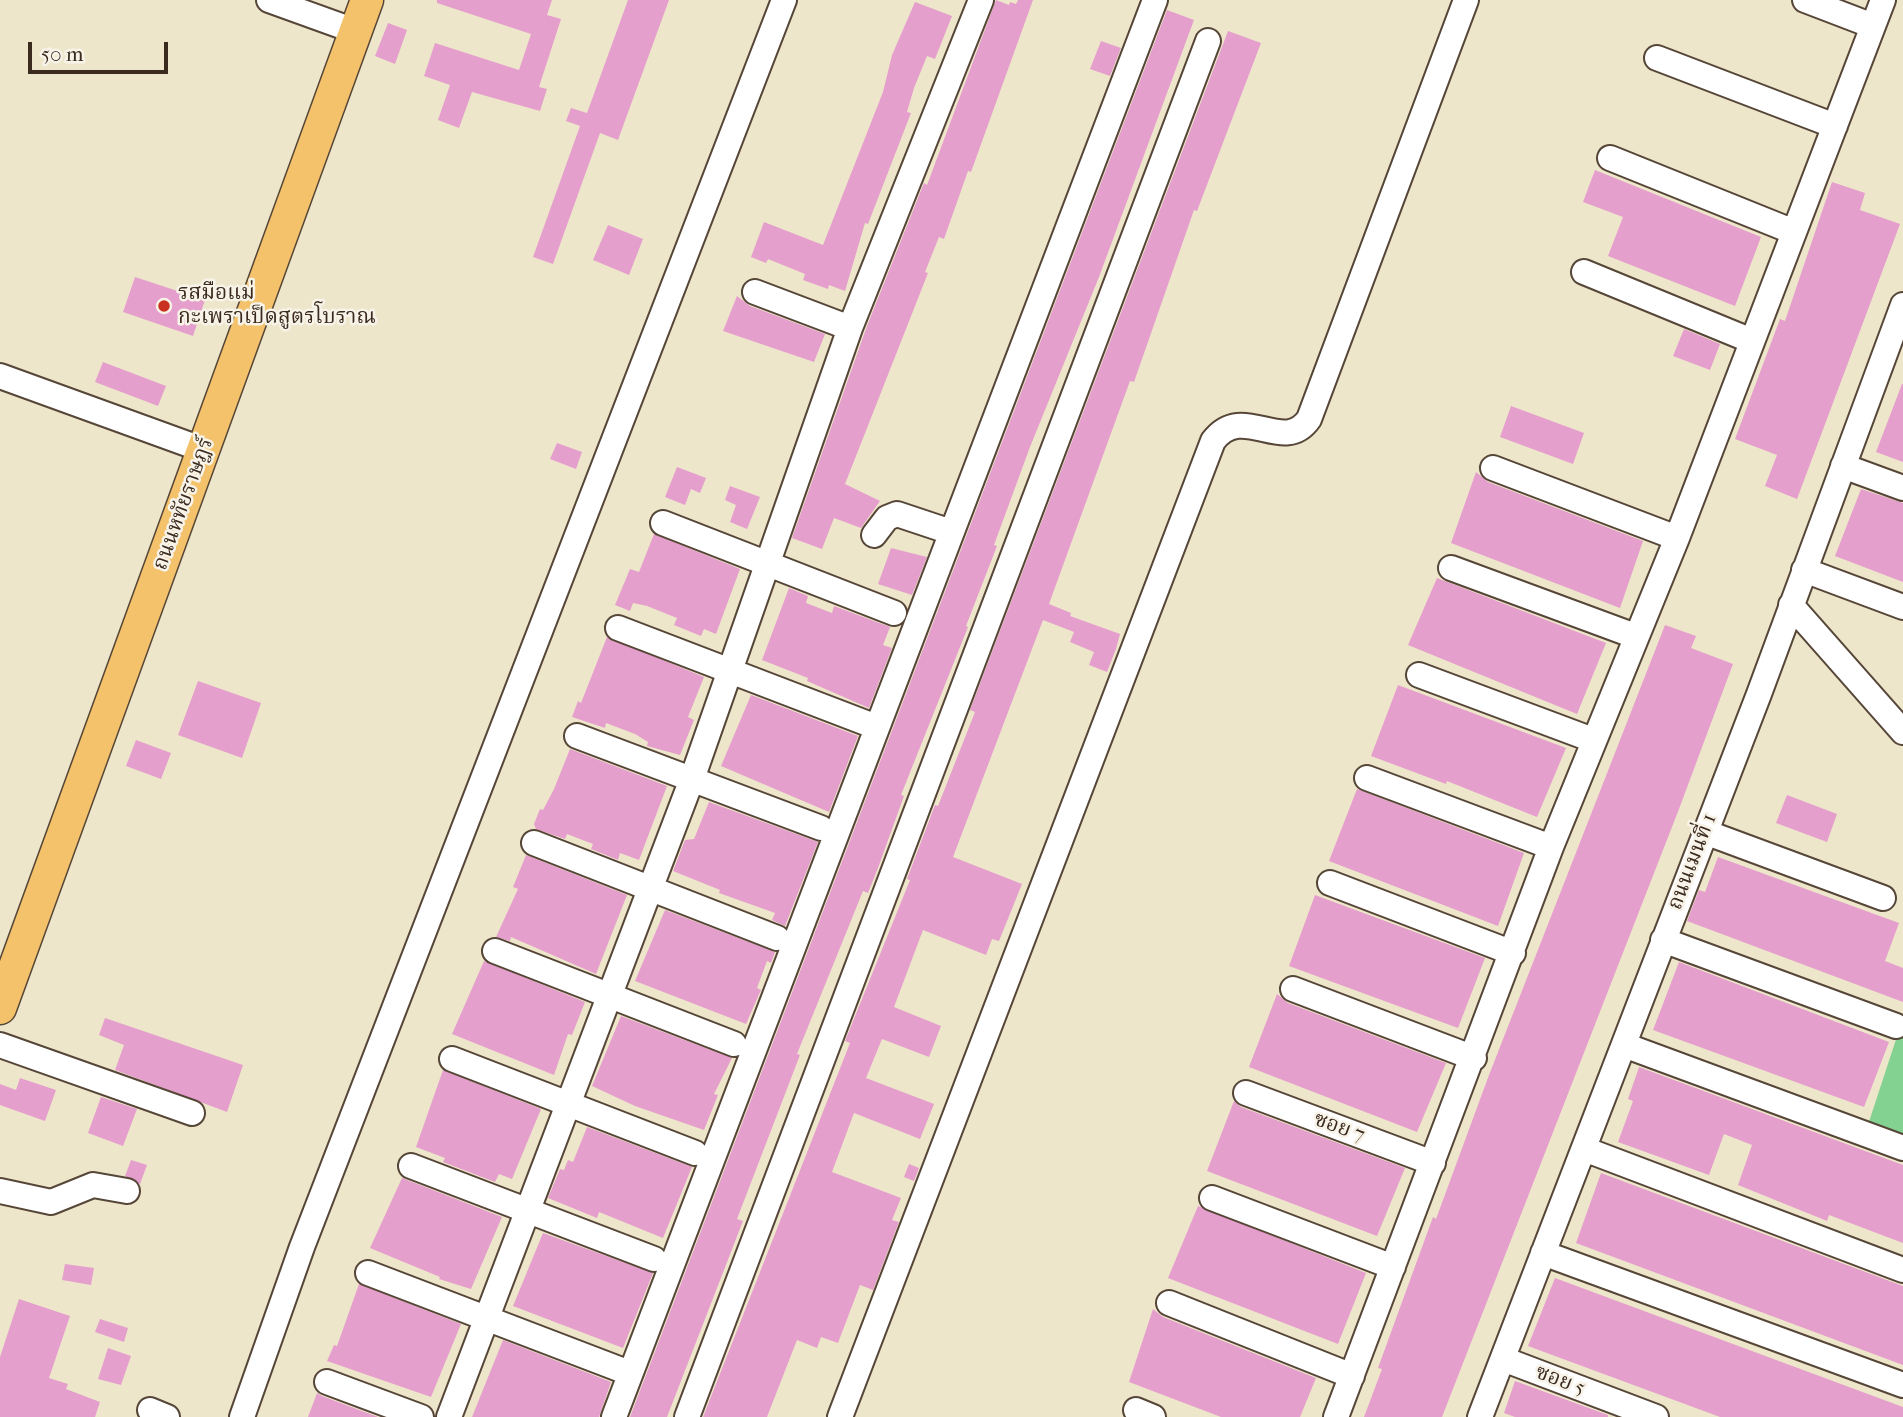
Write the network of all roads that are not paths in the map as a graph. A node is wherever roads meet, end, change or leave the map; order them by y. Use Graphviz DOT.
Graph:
graph roads {
  1 [pos="269,0"];
  2 [pos="366,0"];
  3 [pos="784,0"];
  4 [pos="981,0"];
  5 [pos="1155,0"];
  6 [pos="1466,0"];
  7 [pos="1805,0"];
  8 [pos="1882,0"];
  9 [pos="1873,26"];
  10 [pos="355,32"];
  11 [pos="1208,41"];
  12 [pos="1657,58"];
  13 [pos="1835,126"];
  14 [pos="1610,158"];
  15 [pos="1794,232"];
  16 [pos="1584,272"];
  17 [pos="755,292"];
  18 [pos="1903,305"];
  19 [pos="850,328"];
  20 [pos="1752,341"];
  21 [pos="1892,365"];
  22 [pos="0,376"];
  23 [pos="204,450"];
  24 [pos="1843,466"];
  25 [pos="1493,468"];
  26 [pos="1903,488"];
  27 [pos="663,523"];
  28 [pos="951,532"];
  29 [pos="874,535"];
  30 [pos="1677,538"];
  31 [pos="769,562"];
  32 [pos="1451,568"];
  33 [pos="1804,570"];
  34 [pos="1791,605"];
  35 [pos="1903,607"];
  36 [pos="894,613"];
  37 [pos="618,628"];
  38 [pos="1635,636"];
  39 [pos="730,673"];
  40 [pos="1419,675"];
  41 [pos="866,723"];
  42 [pos="1903,732"];
  43 [pos="577,736"];
  44 [pos="1593,740"];
  45 [pos="1367,778"];
  46 [pos="692,779"];
  47 [pos="821,828"];
  48 [pos="1705,832"];
  49 [pos="534,843"];
  50 [pos="1552,847"];
  51 [pos="1330,883"];
  52 [pos="652,889"];
  53 [pos="1883,898"];
  54 [pos="777,938"];
  55 [pos="1663,940"];
  56 [pos="495,951"];
  57 [pos="1513,953"];
  58 [pos="1293,989"];
  59 [pos="610,995"];
  60 [pos="0,1009"];
  61 [pos="1896,1026"];
  62 [pos="734,1044"];
  63 [pos="0,1045"];
  64 [pos="1624,1045"];
  65 [pos="1474,1058"];
  66 [pos="452,1059"];
  67 [pos="1246,1093"];
  68 [pos="568,1104"];
  69 [pos="192,1113"];
  70 [pos="1903,1147"];
  71 [pos="1584,1149"];
  72 [pos="695,1153"];
  73 [pos="1433,1163"];
  74 [pos="411,1166"];
  75 [pos="0,1191"];
  76 [pos="127,1191"];
  77 [pos="1212,1198"];
  78 [pos="527,1210"];
  79 [pos="1543,1253"];
  80 [pos="654,1259"];
  81 [pos="1393,1268"];
  82 [pos="1903,1270"];
  83 [pos="368,1273"];
  84 [pos="1169,1303"];
  85 [pos="486,1320"];
  86 [pos="1503,1359"];
  87 [pos="619,1369"];
  88 [pos="1352,1376"];
  89 [pos="327,1382"];
  90 [pos="1903,1385"];
  91 [pos="242,1417"];
  92 [pos="421,1417"];
  93 [pos="449,1417"];
  94 [pos="614,1417"];
  95 [pos="687,1417"];
  96 [pos="840,1417"];
  97 [pos="1336,1417"];
  98 [pos="1480,1417"];
  99 [pos="1656,1417"];
  1 -- 10 [label="street"];
  2 -- 10 [label="main road, ถนนหทัยราษฎร์"];
  3 -- 91 [label="street"];
  4 -- 19 [label="street"];
  5 -- 28 [label="street"];
  6 -- 96 [label="street"];
  7 -- 9 [label="street"];
  8 -- 9 [label="street"];
  9 -- 13 [label="street"];
  10 -- 23 [label="main road, ถนนหทัยราษฎร์"];
  11 -- 95 [label="street"];
  12 -- 13 [label="street"];
  13 -- 15 [label="street"];
  14 -- 15 [label="street"];
  15 -- 20 [label="street"];
  16 -- 20 [label="street"];
  17 -- 19 [label="street"];
  18 -- 21 [label="street, ถนนเมนที่ 1"];
  19 -- 31 [label="street"];
  20 -- 30 [label="street"];
  21 -- 24 [label="street, ถนนเมนที่ 1"];
  22 -- 23 [label="street"];
  23 -- 60 [label="main road, ถนนหทัยราษฎร์"];
  24 -- 26 [label="street"];
  24 -- 33 [label="street, ถนนเมนที่ 1"];
  25 -- 30 [label="street"];
  27 -- 31 [label="street"];
  28 -- 29 [label="street"];
  28 -- 94 [label="street"];
  30 -- 38 [label="street"];
  31 -- 36 [label="street"];
  31 -- 39 [label="street"];
  32 -- 38 [label="street"];
  33 -- 34 [label="street, ถนนเมนที่ 1"];
  33 -- 35 [label="street"];
  34 -- 42 [label="street"];
  34 -- 48 [label="street, ถนนเมนที่ 1"];
  37 -- 39 [label="street"];
  38 -- 44 [label="street"];
  39 -- 41 [label="street"];
  39 -- 46 [label="street"];
  40 -- 44 [label="street"];
  43 -- 46 [label="street"];
  44 -- 50 [label="street"];
  45 -- 50 [label="street"];
  46 -- 47 [label="street"];
  46 -- 52 [label="street"];
  48 -- 53 [label="street"];
  48 -- 55 [label="street, ถนนเมนที่ 1"];
  49 -- 52 [label="street"];
  50 -- 57 [label="street"];
  51 -- 57 [label="street"];
  52 -- 54 [label="street"];
  52 -- 59 [label="street"];
  55 -- 61 [label="street"];
  55 -- 64 [label="street, ถนนเมนที่ 1"];
  56 -- 59 [label="street"];
  57 -- 65 [label="street"];
  58 -- 65 [label="street"];
  59 -- 62 [label="street"];
  59 -- 68 [label="street"];
  63 -- 69 [label="street"];
  64 -- 70 [label="street"];
  64 -- 71 [label="street, ถนนเมนที่ 1"];
  65 -- 73 [label="street"];
  66 -- 68 [label="street"];
  67 -- 73 [label="street, ซอย 7"];
  68 -- 72 [label="street"];
  68 -- 78 [label="street"];
  71 -- 79 [label="street, ถนนเมนที่ 1"];
  71 -- 82 [label="street"];
  73 -- 81 [label="street"];
  74 -- 78 [label="street"];
  75 -- 76 [label="street"];
  77 -- 81 [label="street"];
  78 -- 80 [label="street"];
  78 -- 85 [label="street"];
  79 -- 86 [label="street, ถนนเมนที่ 1"];
  79 -- 90 [label="street"];
  81 -- 88 [label="street"];
  83 -- 85 [label="street"];
  84 -- 88 [label="street"];
  85 -- 87 [label="street"];
  85 -- 93 [label="street"];
  86 -- 98 [label="street, ถนนเมนที่ 1"];
  86 -- 99 [label="street, ซอย 5"];
  88 -- 97 [label="street"];
  89 -- 92 [label="street"];
}
